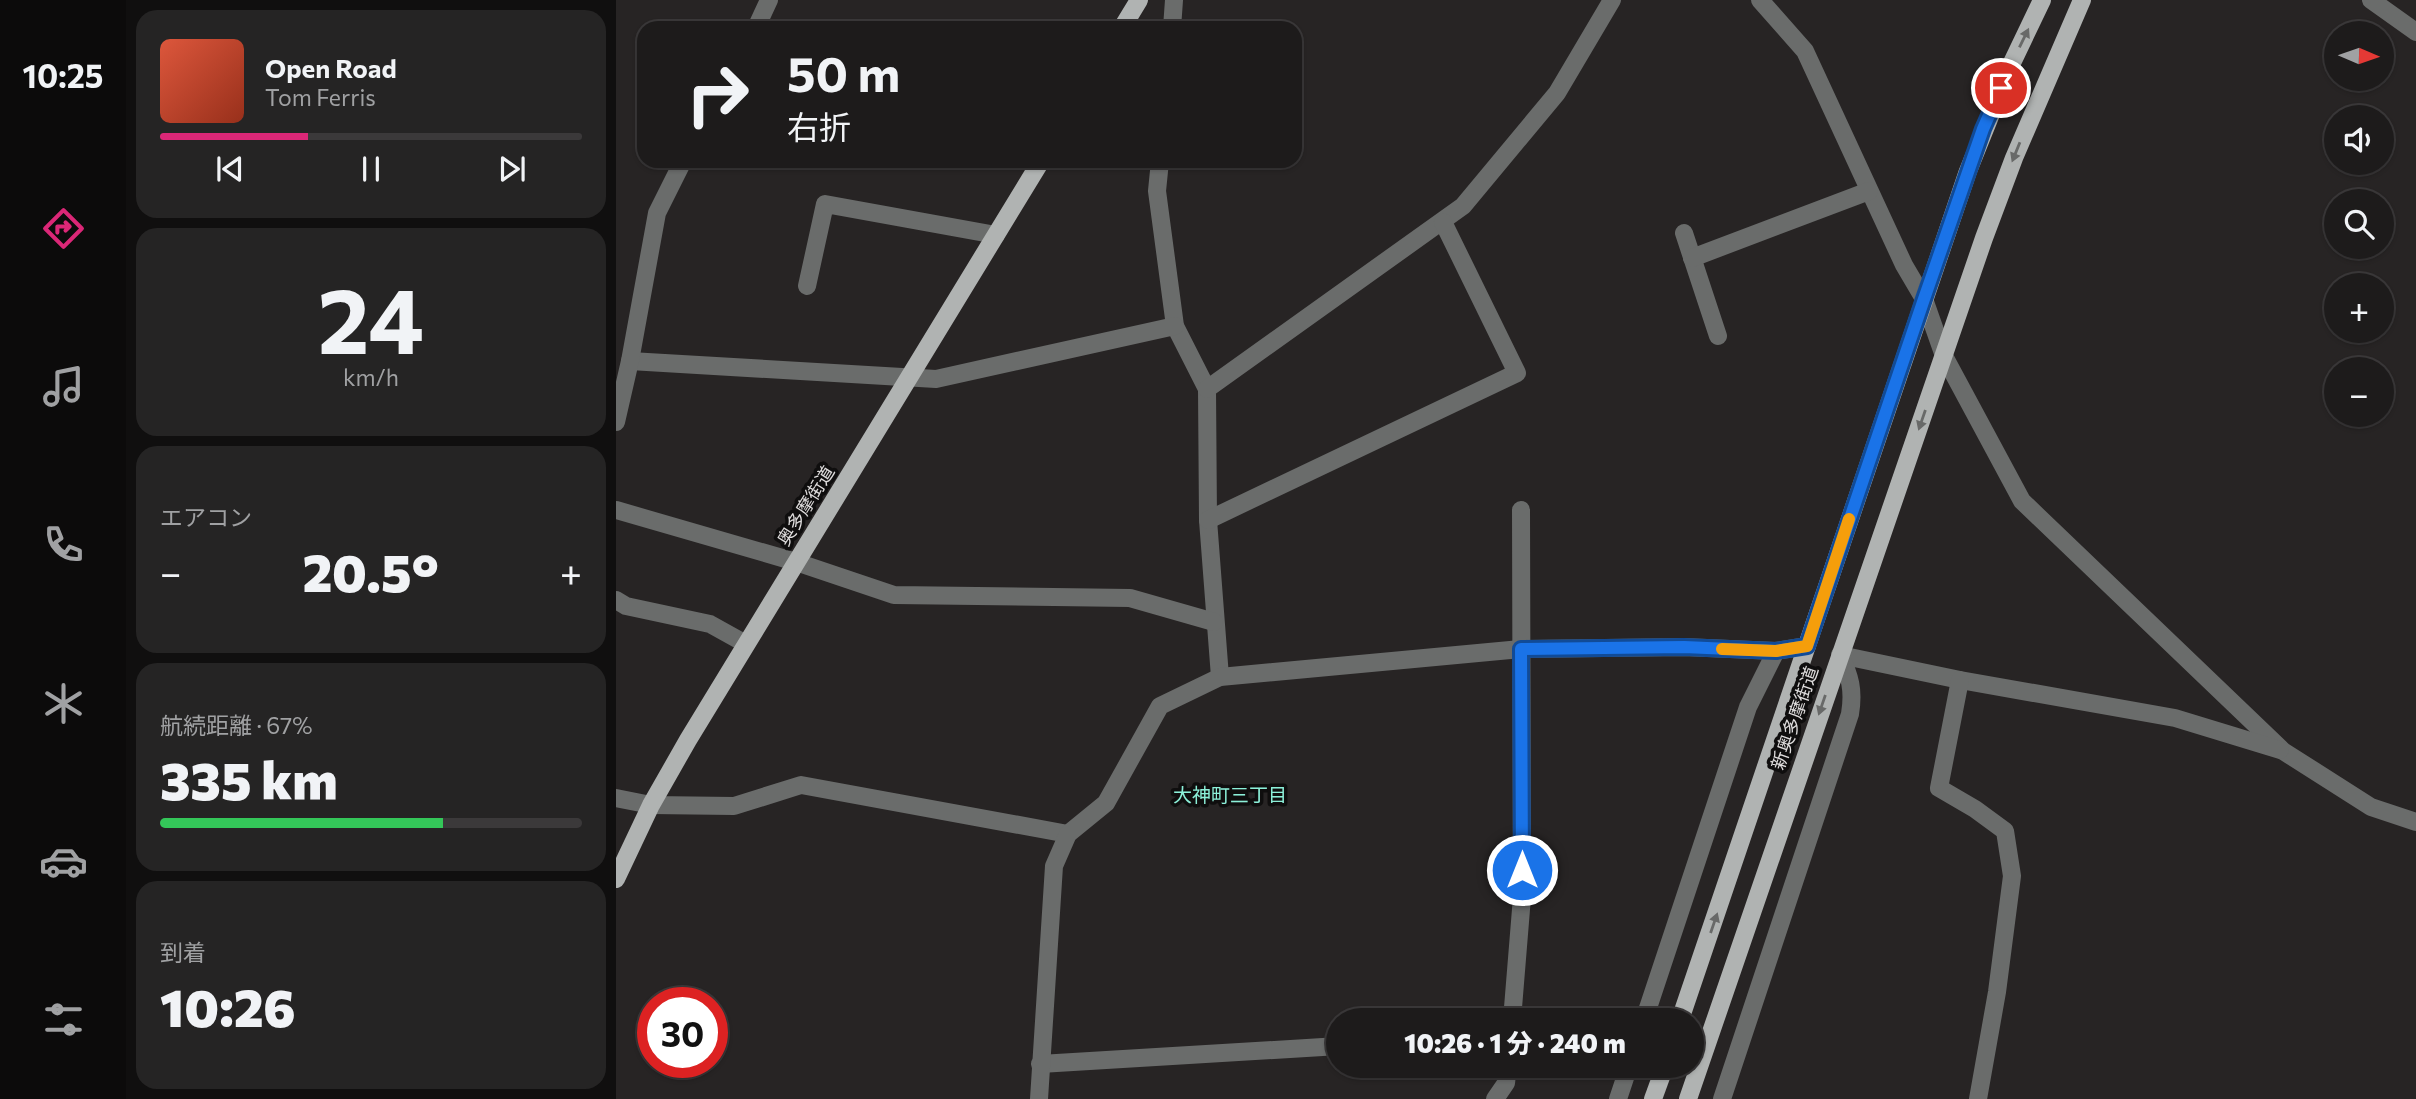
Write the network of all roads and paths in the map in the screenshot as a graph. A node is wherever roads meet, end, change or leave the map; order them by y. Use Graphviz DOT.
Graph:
graph roads {
  1 [pos="769,0"];
  2 [pos="1139,0"];
  3 [pos="1174,0"];
  4 [pos="1612,0"];
  5 [pos="1760,0"];
  6 [pos="2042,0"];
  7 [pos="2082,0"];
  8 [pos="2371,0"];
  9 [pos="759,21"];
  10 [pos="1126,21"];
  11 [pos="1172,21"];
  12 [pos="2416,32"];
  13 [pos="680,168"];
  14 [pos="1037,168"];
  15 [pos="1159,168"];
  16 [pos="1869,191"];
  17 [pos="1443,222"];
  18 [pos="1684,233"];
  19 [pos="996,234"];
  20 [pos="1692,258"];
  21 [pos="807,286"];
  22 [pos="1924,299"];
  23 [pos="1175,326"];
  24 [pos="1718,336"];
  25 [pos="1944,356"];
  26 [pos="630,361"];
  27 [pos="909,379"];
  28 [pos="1207,389"];
  29 [pos="616,422"];
  30 [pos="616,510"];
  31 [pos="1521,510"];
  32 [pos="1208,520"];
  33 [pos="796,562"];
  34 [pos="616,600"];
  35 [pos="1214,622"];
  36 [pos="746,644"];
  37 [pos="1807,646"];
  38 [pos="1521,649"];
  39 [pos="1776,651"];
  40 [pos="1839,655"];
  41 [pos="1220,677"];
  42 [pos="1960,680"];
  43 [pos="2283,751"];
  44 [pos="616,797"];
  45 [pos="650,805"];
  46 [pos="2416,822"];
  47 [pos="1068,834"];
  48 [pos="616,879"];
  49 [pos="1513,1008"];
  50 [pos="1648,1008"];
  51 [pos="1684,1008"];
  52 [pos="1326,1047"];
  53 [pos="1040,1064"];
  54 [pos="1507,1078"];
  55 [pos="1625,1078"];
  56 [pos="1661,1078"];
  57 [pos="1039,1099"];
  58 [pos="1495,1099"];
  59 [pos="1618,1099"];
  60 [pos="1653,1099"];
  61 [pos="1688,1099"];
  62 [pos="1722,1099"];
  63 [pos="1978,1099"];
  1 -- 9 [label="street"];
  2 -- 10 [label="main road"];
  3 -- 11 [label="street"];
  4 -- 17 [label="street"];
  5 -- 16 [label="street"];
  22 -- 6 [label="main road, 新奥多摩街道, one-way"];
  7 -- 25 [label="main road, 新奥多摩街道, one-way"];
  8 -- 12 [label="street"];
  13 -- 26 [label="street"];
  14 -- 19 [label="main road, 奥多摩街道"];
  15 -- 23 [label="street"];
  16 -- 20 [label="street"];
  16 -- 22 [label="street"];
  17 -- 28 [label="street"];
  17 -- 32 [label="street"];
  18 -- 20 [label="street"];
  19 -- 21 [label="street"];
  19 -- 27 [label="main road, 奥多摩街道"];
  20 -- 24 [label="street"];
  22 -- 25 [label="street"];
  22 -- 37 [label="main road, 新奥多摩街道"];
  23 -- 27 [label="street"];
  23 -- 28 [label="street"];
  25 -- 40 [label="main road, 新奥多摩街道, one-way"];
  25 -- 43 [label="street"];
  26 -- 27 [label="street"];
  26 -- 29 [label="street"];
  27 -- 33 [label="main road, 奥多摩街道"];
  28 -- 32 [label="street"];
  30 -- 33 [label="street"];
  31 -- 38 [label="street"];
  32 -- 35 [label="street"];
  33 -- 35 [label="street"];
  33 -- 36 [label="main road, 奥多摩街道"];
  34 -- 36 [label="street"];
  35 -- 41 [label="street"];
  36 -- 45 [label="main road, 奥多摩街道"];
  37 -- 39 [label="street"];
  51 -- 37 [label="main road, 新奥多摩街道, one-way"];
  38 -- 39 [label="street"];
  38 -- 41 [label="street"];
  38 -- 49 [label="street"];
  39 -- 50 [label="street"];
  40 -- 42 [label="street"];
  40 -- 61 [label="main road, 新奥多摩街道, one-way"];
  40 -- 62 [label="street"];
  41 -- 47 [label="street"];
  42 -- 43 [label="street"];
  42 -- 63 [label="street"];
  43 -- 46 [label="street"];
  44 -- 45 [label="street"];
  45 -- 47 [label="street"];
  45 -- 48 [label="main road, 奥多摩街道"];
  47 -- 53 [label="street"];
  52 -- 53 [label="street"];
  53 -- 57 [label="street"];
  54 -- 58 [label="street"];
  55 -- 59 [label="street"];
  56 -- 60 [label="main road"];
}
